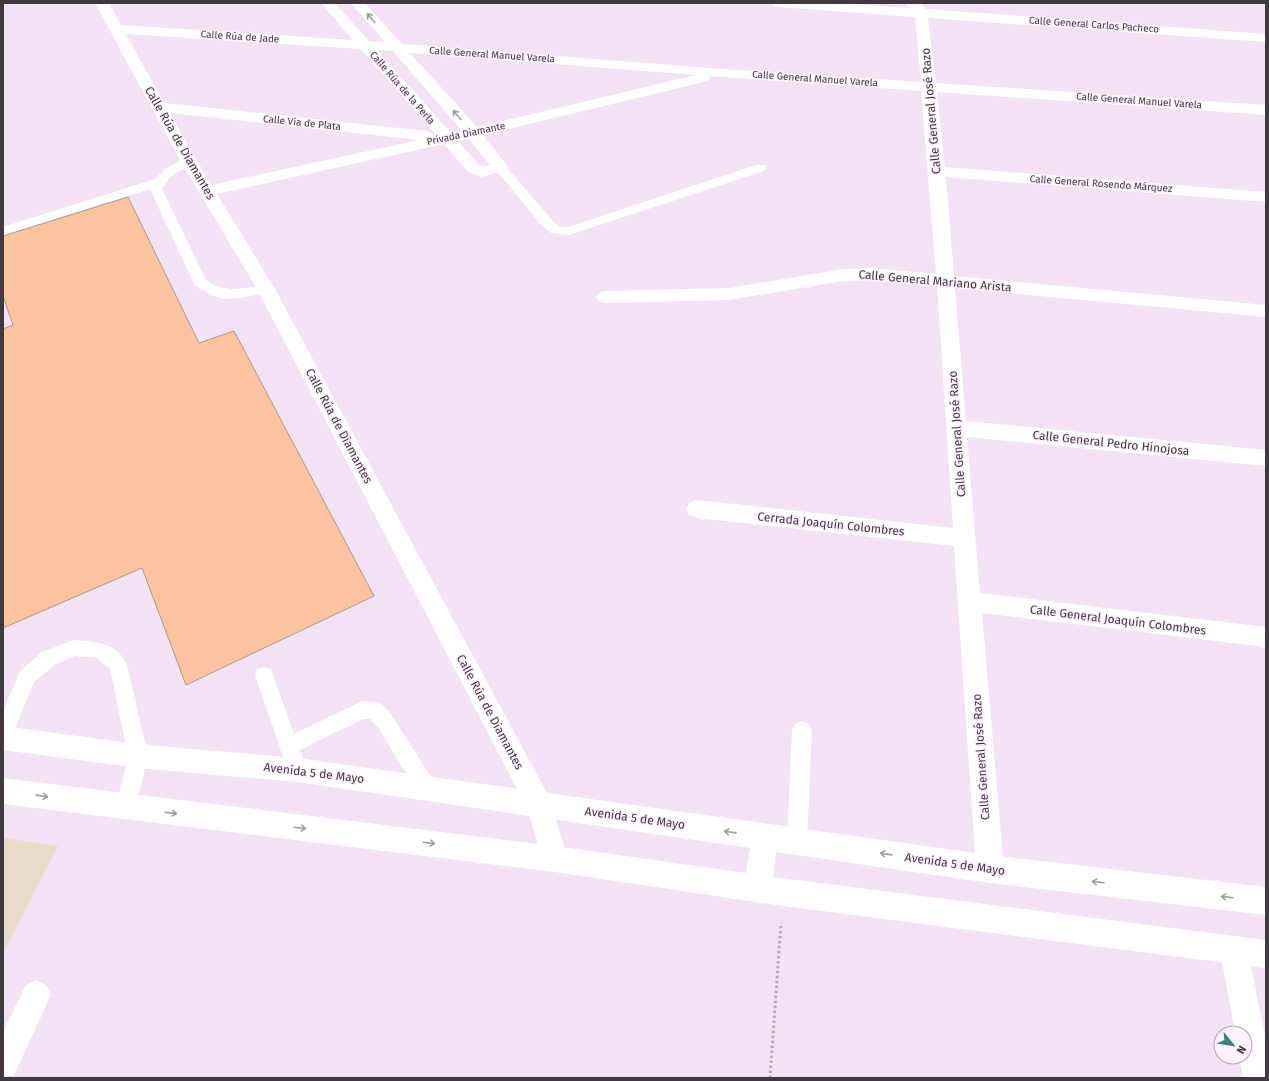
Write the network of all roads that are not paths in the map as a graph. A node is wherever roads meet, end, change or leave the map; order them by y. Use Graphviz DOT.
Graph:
graph roads {
  1 [pos="102,3"];
  2 [pos="328,3"];
  3 [pos="358,3"];
  4 [pos="779,3"];
  5 [pos="916,8"];
  6 [pos="116,29"];
  7 [pos="1266,38"];
  8 [pos="365,45"];
  9 [pos="397,48"];
  10 [pos="723,73"];
  11 [pos="928,87"];
  12 [pos="159,107"];
  13 [pos="1266,110"];
  14 [pos="472,133"];
  15 [pos="446,138"];
  16 [pos="188,160"];
  17 [pos="500,167"];
  18 [pos="760,168"];
  19 [pos="937,171"];
  20 [pos="158,182"];
  21 [pos="207,191"];
  22 [pos="1266,197"];
  23 [pos="3,231"];
  24 [pos="945,281"];
  25 [pos="266,289"];
  26 [pos="605,297"];
  27 [pos="1266,311"];
  28 [pos="956,428"];
  29 [pos="1266,458"];
  30 [pos="697,510"];
  31 [pos="965,538"];
  32 [pos="970,602"];
  33 [pos="1266,637"];
  34 [pos="264,675"];
  35 [pos="802,730"];
  36 [pos="3,737"];
  37 [pos="138,756"];
  38 [pos="293,758"];
  39 [pos="427,788"];
  40 [pos="3,790"];
  41 [pos="539,804"];
  42 [pos="126,807"];
  43 [pos="765,837"];
  44 [pos="797,842"];
  45 [pos="555,859"];
  46 [pos="990,869"];
  47 [pos="771,890"];
  48 [pos="1266,901"];
  49 [pos="1234,951"];
  50 [pos="1266,954"];
  51 [pos="36,995"];
  52 [pos="3,1064"];
  53 [pos="1258,1078"];
  1 -- 6 [label="street, Calle Rúa de Diamantes"];
  2 -- 8 [label="street, Calle Rúa de la Perla"];
  9 -- 3 [label="street, Calle Rúa de la Perla, one-way"];
  4 -- 5 [label="street, Calle General Carlos Pacheco"];
  5 -- 7 [label="street, Calle General Carlos Pacheco"];
  5 -- 11 [label="street, Calle General José Razo"];
  6 -- 8 [label="street, Calle Rúa de Jade"];
  6 -- 12 [label="street, Calle Rúa de Diamantes"];
  8 -- 9 [label="street, Calle General Manuel Varela"];
  8 -- 15 [label="street, Calle Rúa de la Perla"];
  9 -- 10 [label="street, Calle General Manuel Varela"];
  14 -- 9 [label="street, Calle Rúa de la Perla, one-way"];
  10 -- 11 [label="street, Calle General Manuel Varela"];
  10 -- 14 [label="street, Privada Diamante"];
  11 -- 13 [label="street, Calle General Manuel Varela"];
  11 -- 19 [label="street, Calle General José Razo"];
  12 -- 15 [label="street, Calle Vía de Plata"];
  12 -- 16 [label="street, Calle Rúa de Diamantes"];
  14 -- 15 [label="street, Privada Diamante"];
  14 -- 17 [label="street, Calle Rúa de la Perla"];
  15 -- 17 [label="street, Calle Rúa de la Perla"];
  15 -- 21 [label="street, Privada Diamante"];
  16 -- 20 [label="lane"];
  16 -- 21 [label="street, Calle Rúa de Diamantes"];
  17 -- 18 [label="lane"];
  19 -- 22 [label="street, Calle General Rosendo Márquez"];
  19 -- 24 [label="street, Calle General José Razo"];
  20 -- 23 [label="lane"];
  20 -- 25 [label="lane"];
  21 -- 25 [label="street, Calle Rúa de Diamantes"];
  24 -- 26 [label="street, Calle General Mariano Arista"];
  24 -- 27 [label="street, Calle General Mariano Arista"];
  24 -- 28 [label="street, Calle General José Razo"];
  25 -- 41 [label="street, Calle Rúa de Diamantes"];
  28 -- 29 [label="street, Calle General Pedro Hinojosa"];
  28 -- 31 [label="street, Calle General José Razo"];
  30 -- 31 [label="street, Cerrada Joaquín Colombres"];
  31 -- 32 [label="street, Calle General José Razo"];
  32 -- 33 [label="street, Calle General Joaquín Colombres"];
  32 -- 46 [label="street, Calle General José Razo"];
  34 -- 38 [label="lane"];
  35 -- 44 [label="lane"];
  36 -- 37 [label="street, Avenida 5 de Mayo"];
  36 -- 37 [label="lane"];
  37 -- 38 [label="street, Avenida 5 de Mayo"];
  37 -- 42 [label="lane"];
  38 -- 39 [label="street, Avenida 5 de Mayo"];
  38 -- 39 [label="lane"];
  39 -- 41 [label="street, Avenida 5 de Mayo"];
  40 -- 42 [label="street, one-way"];
  43 -- 41 [label="street, Avenida 5 de Mayo, one-way"];
  41 -- 45 [label="street, Calle Rúa de Diamantes"];
  42 -- 45 [label="street, one-way"];
  43 -- 44 [label="street, Avenida 5 de Mayo"];
  43 -- 47 [label="street"];
  46 -- 44 [label="street, Avenida 5 de Mayo, one-way"];
  45 -- 47 [label="street"];
  48 -- 46 [label="street, Avenida 5 de Mayo, one-way"];
  47 -- 49 [label="street"];
  49 -- 50 [label="street"];
  49 -- 53 [label="street"];
  51 -- 52 [label="street"];
}
